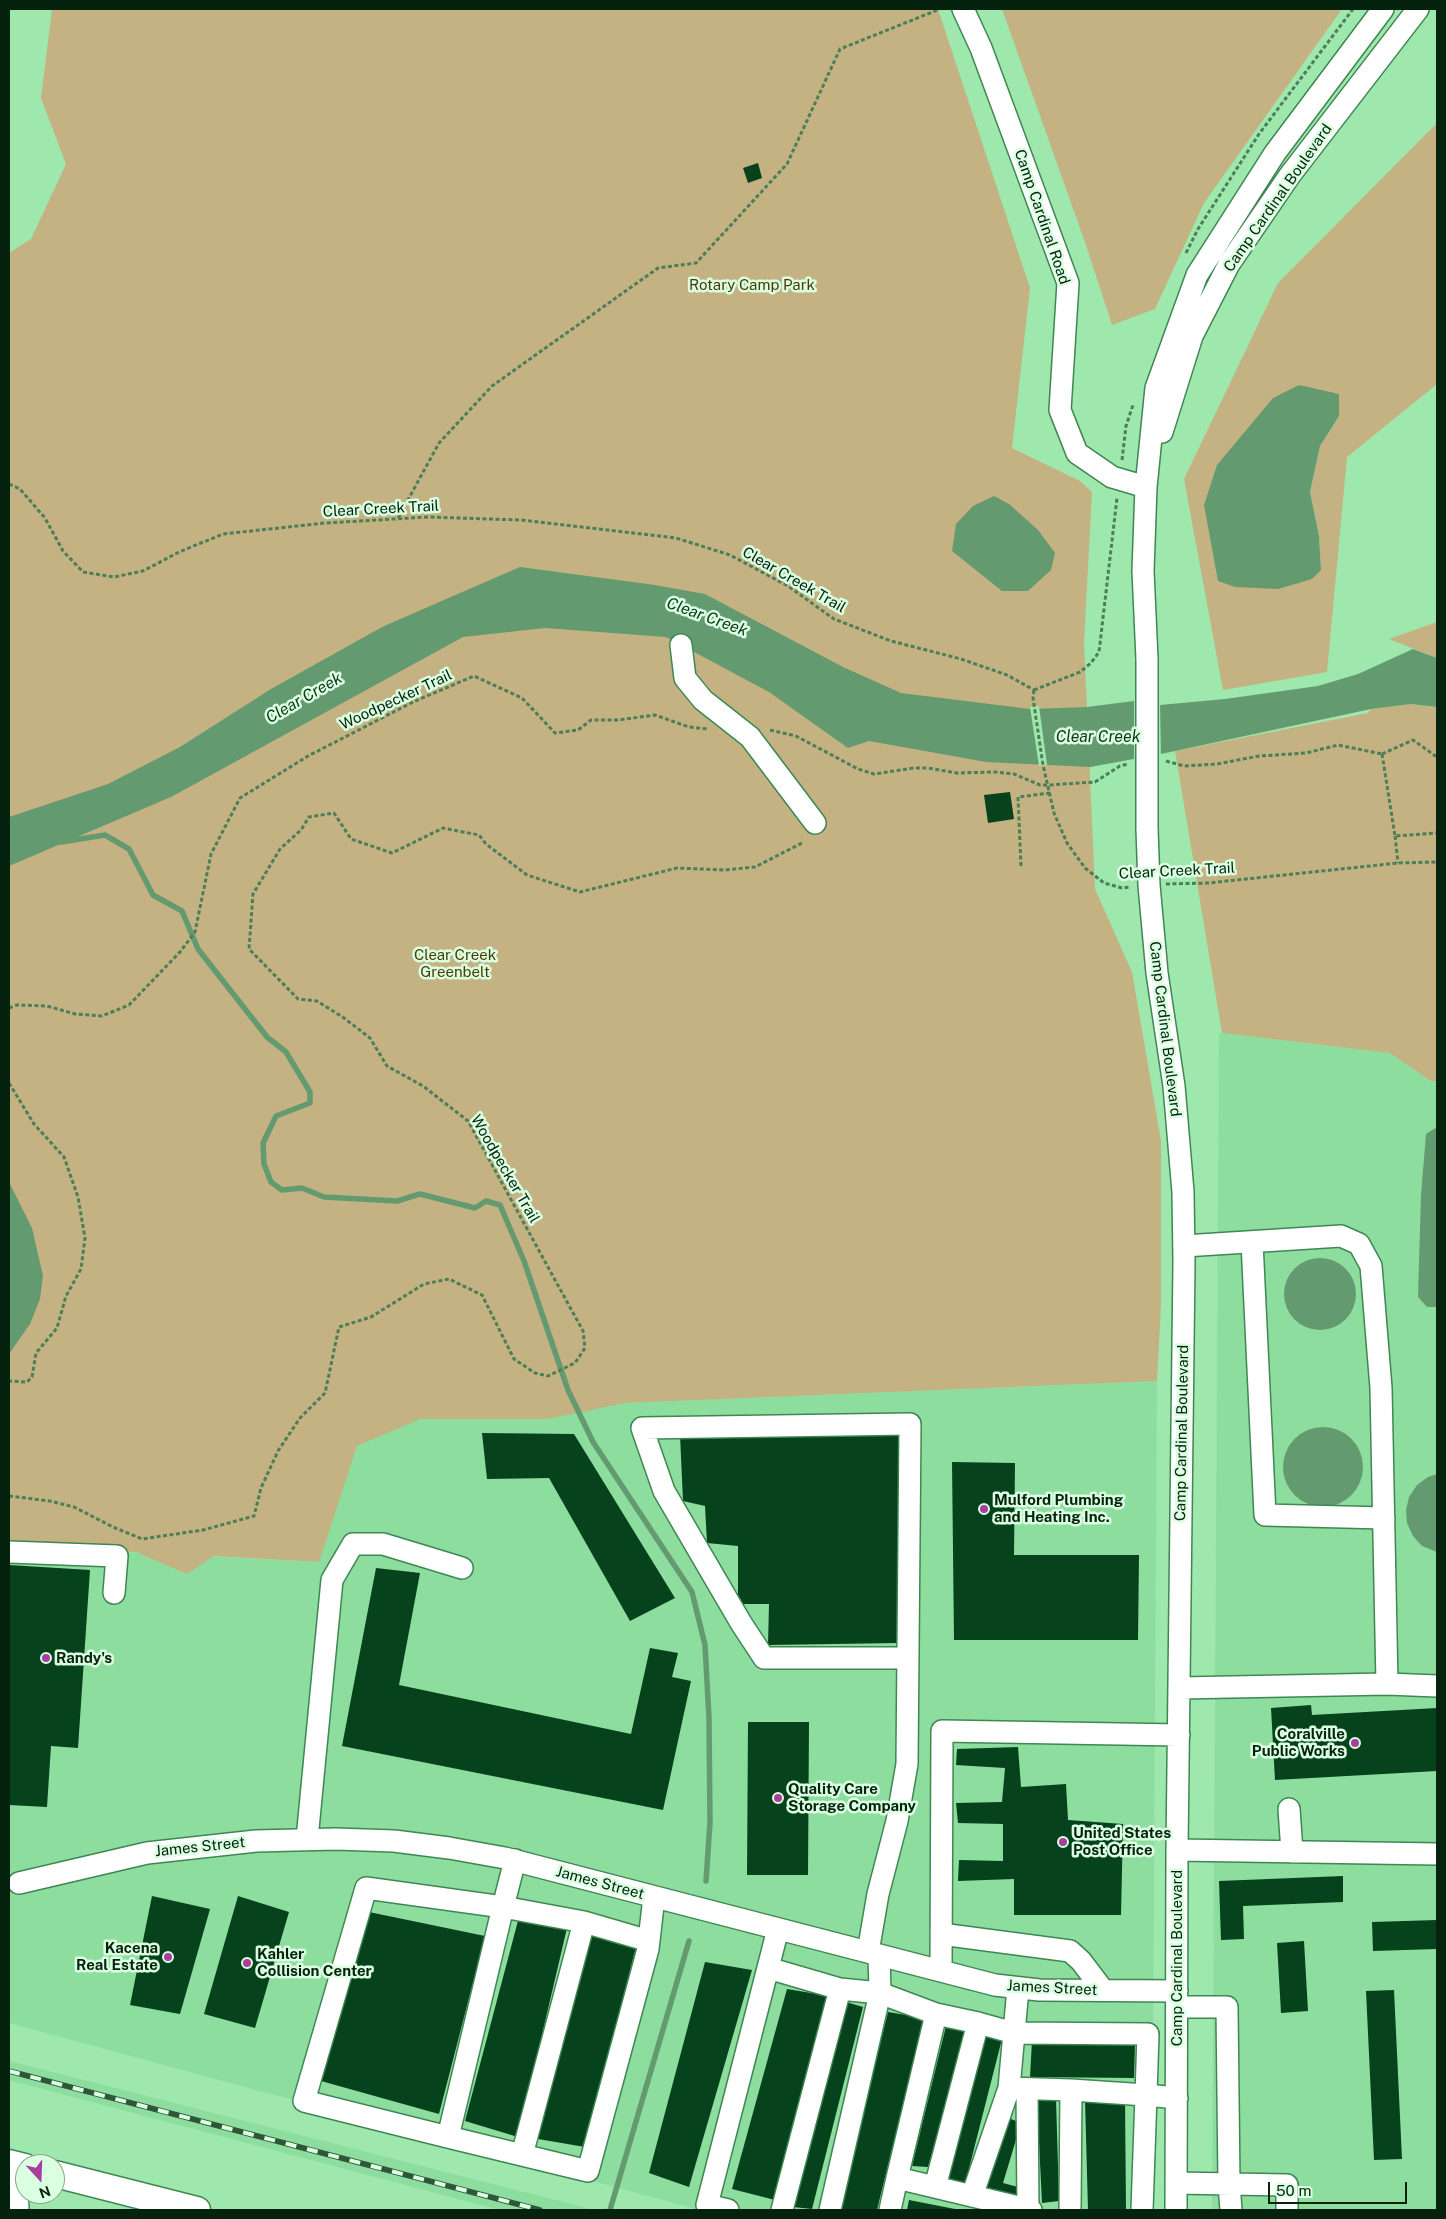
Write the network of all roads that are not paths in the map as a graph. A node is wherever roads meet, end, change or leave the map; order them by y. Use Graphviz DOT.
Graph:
graph roads {
  1 [pos="964,9"];
  2 [pos="1383,9"];
  3 [pos="1418,9"];
  4 [pos="1146,487"];
  5 [pos="681,645"];
  6 [pos="816,823"];
  7 [pos="1252,1242"];
  8 [pos="1184,1246"];
  9 [pos="1384,1518"];
  10 [pos="9,1552"];
  11 [pos="462,1568"];
  12 [pos="114,1593"];
  13 [pos="908,1658"];
  14 [pos="1387,1684"];
  15 [pos="1437,1686"];
  16 [pos="1180,1688"];
  17 [pos="1179,1735"];
  18 [pos="1289,1809"];
  19 [pos="307,1839"];
  20 [pos="1177,1850"];
  21 [pos="1292,1852"];
  22 [pos="1437,1854"];
  23 [pos="515,1860"];
  24 [pos="19,1883"];
  25 [pos="654,1897"];
  26 [pos="503,1907"];
  27 [pos="584,1922"];
  28 [pos="778,1929"];
  29 [pos="941,1934"];
  30 [pos="649,1941"];
  31 [pos="873,1953"];
  32 [pos="768,1968"];
  33 [pos="941,1970"];
  34 [pos="1018,1988"];
  35 [pos="840,1989"];
  36 [pos="1103,1990"];
  37 [pos="880,1993"];
  38 [pos="1177,1999"];
  39 [pos="936,2014"];
  40 [pos="978,2023"];
  41 [pos="1014,2033"];
  42 [pos="1018,2088"];
  43 [pos="1072,2090"];
  44 [pos="1146,2095"];
  45 [pos="1176,2098"];
  46 [pos="448,2137"];
  47 [pos="522,2155"];
  48 [pos="14,2166"];
  49 [pos="65,2177"];
  50 [pos="897,2178"];
  51 [pos="1176,2183"];
  52 [pos="1229,2184"];
  53 [pos="935,2187"];
  54 [pos="972,2196"];
  55 [pos="154,2205"];
  56 [pos="18,2210"];
  57 [pos="197,2210"];
  58 [pos="728,2210"];
  59 [pos="782,2210"];
  60 [pos="830,2210"];
  61 [pos="890,2210"];
  62 [pos="1029,2210"];
  63 [pos="1070,2210"];
  64 [pos="1142,2210"];
  65 [pos="1176,2210"];
  66 [pos="1232,2210"];
  67 [pos="1287,2210"];
  1 -- 4 [label="street, Camp Cardinal Road"];
  2 -- 4 [label="street, Camp Cardinal Boulevard"];
  3 -- 4 [label="street, Camp Cardinal Boulevard"];
  4 -- 8 [label="street, Camp Cardinal Boulevard, bridge"];
  5 -- 6 [label="street"];
  7 -- 8 [label="street"];
  7 -- 9 [label="street"];
  7 -- 9 [label="street"];
  8 -- 16 [label="street, Camp Cardinal Boulevard"];
  9 -- 14 [label="street"];
  10 -- 12 [label="street"];
  11 -- 19 [label="street"];
  13 -- 13 [label="street"];
  13 -- 31 [label="street"];
  14 -- 15 [label="street"];
  14 -- 16 [label="street"];
  16 -- 17 [label="street, Camp Cardinal Boulevard"];
  17 -- 20 [label="street, Camp Cardinal Boulevard"];
  17 -- 29 [label="street"];
  18 -- 21 [label="street"];
  19 -- 23 [label="street, James Street"];
  19 -- 24 [label="street, James Street"];
  20 -- 21 [label="street"];
  20 -- 38 [label="street, Camp Cardinal Boulevard"];
  21 -- 22 [label="street"];
  23 -- 25 [label="street, James Street"];
  23 -- 26 [label="street"];
  25 -- 28 [label="street, James Street"];
  25 -- 30 [label="street"];
  26 -- 27 [label="street"];
  26 -- 46 [label="street"];
  26 -- 46 [label="street"];
  27 -- 30 [label="street"];
  27 -- 47 [label="street"];
  28 -- 31 [label="street, James Street"];
  28 -- 32 [label="street"];
  29 -- 33 [label="street"];
  29 -- 36 [label="street"];
  30 -- 47 [label="street"];
  31 -- 33 [label="street, James Street"];
  31 -- 37 [label="street"];
  32 -- 35 [label="street"];
  32 -- 58 [label="street"];
  33 -- 34 [label="street, James Street"];
  34 -- 36 [label="street, James Street"];
  34 -- 41 [label="street"];
  35 -- 37 [label="street"];
  35 -- 59 [label="street"];
  36 -- 38 [label="street, James Street"];
  37 -- 39 [label="street"];
  37 -- 60 [label="street"];
  38 -- 45 [label="street, Camp Cardinal Boulevard"];
  38 -- 52 [label="street, James Street"];
  39 -- 40 [label="street"];
  39 -- 50 [label="street"];
  40 -- 41 [label="street"];
  40 -- 53 [label="street"];
  41 -- 42 [label="street"];
  41 -- 44 [label="street"];
  42 -- 43 [label="street"];
  42 -- 54 [label="street"];
  42 -- 62 [label="street"];
  43 -- 44 [label="street"];
  43 -- 63 [label="street"];
  44 -- 45 [label="street"];
  44 -- 64 [label="street"];
  45 -- 51 [label="street, Camp Cardinal Boulevard"];
  46 -- 47 [label="street"];
  48 -- 56 [label="street"];
  49 -- 55 [label="main road"];
  50 -- 53 [label="street"];
  50 -- 61 [label="street"];
  51 -- 52 [label="street"];
  51 -- 65 [label="street, Camp Cardinal Boulevard"];
  52 -- 66 [label="street"];
  52 -- 67 [label="street"];
  53 -- 54 [label="street"];
  54 -- 62 [label="street"];
  55 -- 57 [label="main road"];
}
